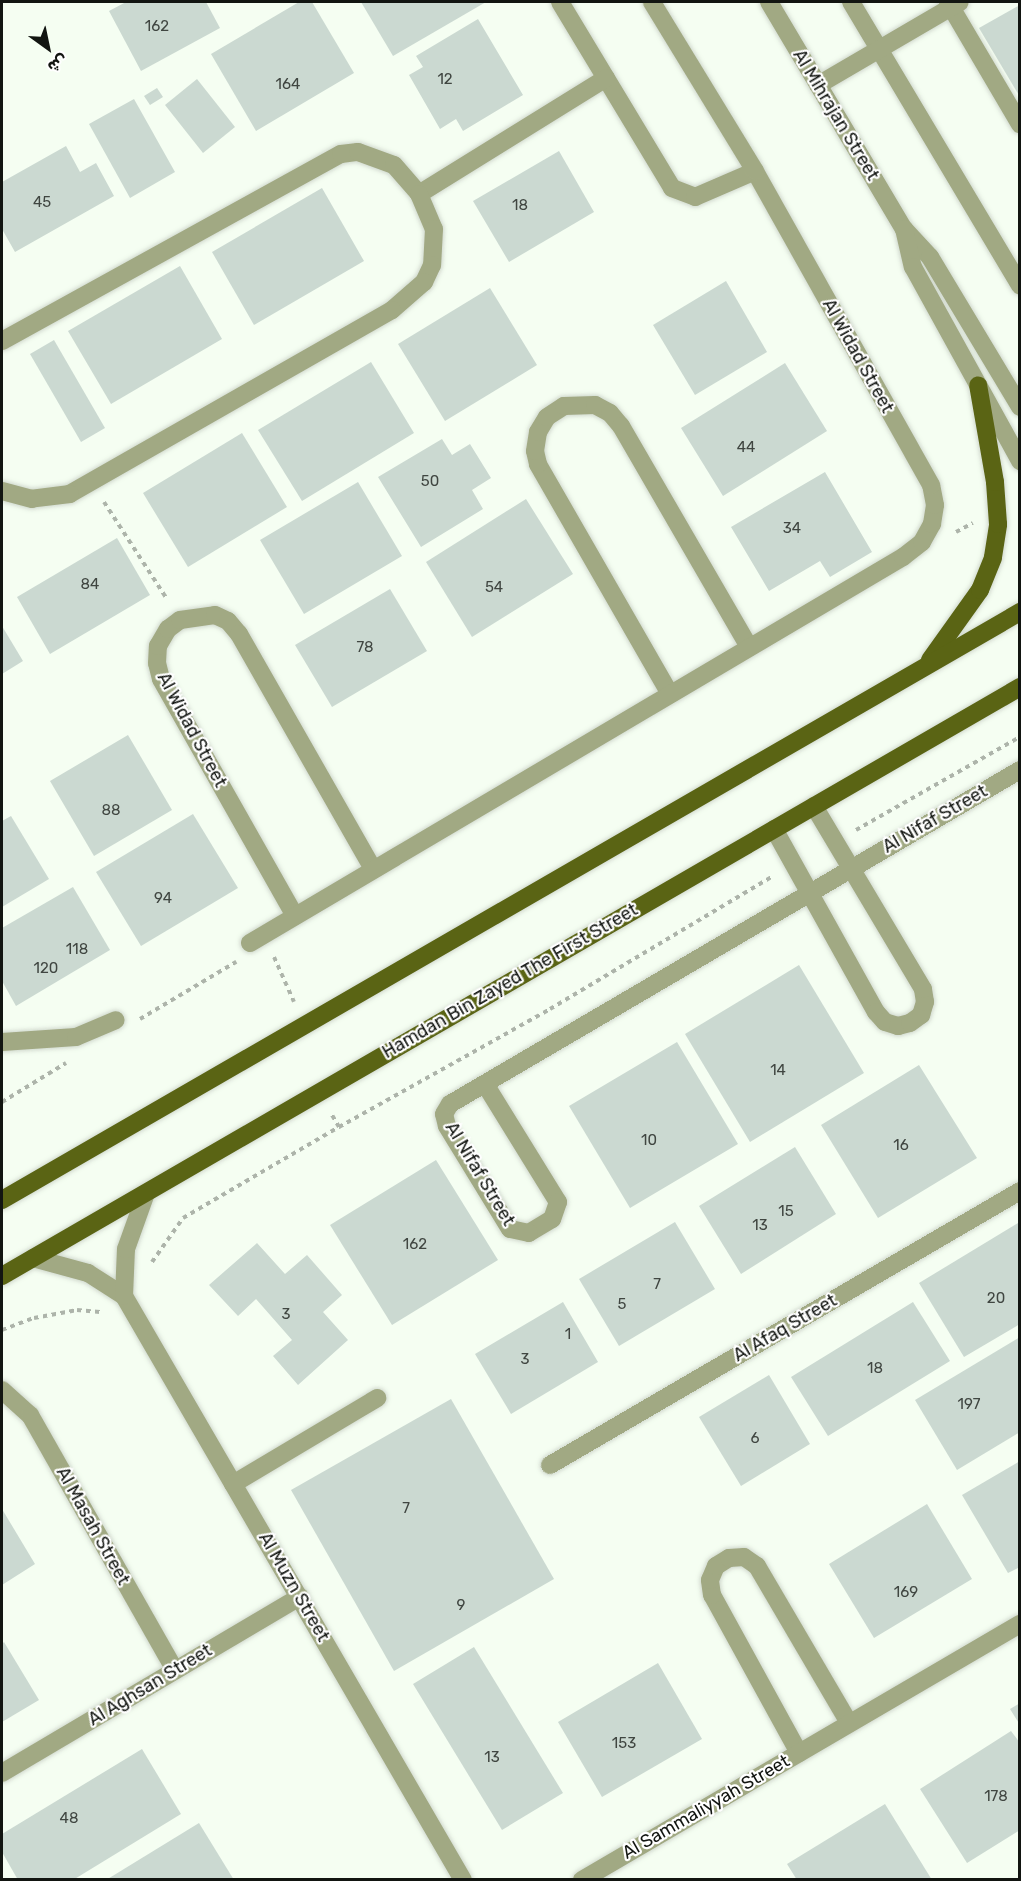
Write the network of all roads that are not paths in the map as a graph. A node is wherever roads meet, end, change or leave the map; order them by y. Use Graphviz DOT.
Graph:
graph roads {
  1 [pos="560,2"];
  2 [pos="652,2"];
  3 [pos="769,2"];
  4 [pos="851,2"];
  5 [pos="953,3"];
  6 [pos="879,48"];
  7 [pos="606,78"];
  8 [pos="818,85"];
  9 [pos="1020,124"];
  10 [pos="754,171"];
  11 [pos="419,194"];
  12 [pos="904,229"];
  13 [pos="1020,285"];
  14 [pos="2,341"];
  15 [pos="978,385"];
  16 [pos="1020,407"];
  17 [pos="1020,461"];
  18 [pos="2,491"];
  19 [pos="1020,612"];
  20 [pos="749,647"];
  21 [pos="924,668"];
  22 [pos="1020,687"];
  23 [pos="670,694"];
  24 [pos="1020,770"];
  25 [pos="814,806"];
  26 [pos="774,829"];
  27 [pos="373,869"];
  28 [pos="851,869"];
  29 [pos="810,893"];
  30 [pos="295,915"];
  31 [pos="257,939"];
  32 [pos="116,1020"];
  33 [pos="2,1042"];
  34 [pos="485,1084"];
  35 [pos="1020,1191"];
  36 [pos="146,1192"];
  37 [pos="2,1200"];
  38 [pos="33,1258"];
  39 [pos="2,1276"];
  40 [pos="124,1296"];
  41 [pos="2,1390"];
  42 [pos="377,1398"];
  43 [pos="550,1465"];
  44 [pos="233,1484"];
  45 [pos="300,1597"];
  46 [pos="1020,1624"];
  47 [pos="175,1670"];
  48 [pos="849,1723"];
  49 [pos="800,1753"];
  50 [pos="2,1773"];
  51 [pos="463,1880"];
  52 [pos="582,1880"];
  1 -- 7 [label="street"];
  2 -- 10 [label="street, Al Widad Street"];
  3 -- 8 [label="street, Al Mihrajan Street"];
  4 -- 6 [label="street"];
  5 -- 6 [label="street"];
  5 -- 9 [label="street"];
  6 -- 8 [label="street"];
  6 -- 13 [label="street"];
  7 -- 10 [label="street"];
  7 -- 11 [label="street"];
  8 -- 12 [label="street, Al Mihrajan Street"];
  10 -- 20 [label="street, Al Widad Street"];
  11 -- 14 [label="street"];
  11 -- 18 [label="street"];
  12 -- 15 [label="street, Al Mihrajan Street"];
  12 -- 16 [label="street, Al Mihrajan Street"];
  15 -- 17 [label="street, Al Mihrajan Street"];
  15 -- 21 [label="main road"];
  19 -- 21 [label="main road"];
  20 -- 23 [label="street, Al Widad Street"];
  20 -- 23 [label="street"];
  21 -- 37 [label="main road"];
  22 -- 25 [label="main road, Hamdan Bin Zayed The First Street"];
  23 -- 27 [label="street, Al Widad Street"];
  24 -- 28 [label="street, Al Nifaf Street"];
  25 -- 26 [label="main road, Hamdan Bin Zayed The First Street"];
  25 -- 28 [label="street"];
  26 -- 29 [label="street"];
  26 -- 36 [label="main road, Hamdan Bin Zayed The First Street"];
  27 -- 30 [label="street, Al Widad Street"];
  27 -- 30 [label="street, Al Widad Street"];
  28 -- 29 [label="street, Al Nifaf Street"];
  28 -- 29 [label="street"];
  29 -- 34 [label="street, Al Nifaf Street"];
  30 -- 31 [label="street, Al Widad Street"];
  32 -- 33 [label="street"];
  34 -- 34 [label="street, Al Nifaf Street"];
  35 -- 43 [label="street, Al Afaq Street"];
  36 -- 38 [label="main road, Hamdan Bin Zayed The First Street"];
  36 -- 40 [label="street"];
  38 -- 39 [label="main road, Hamdan Bin Zayed The First Street"];
  38 -- 40 [label="street, Al Muzn Street"];
  40 -- 44 [label="street, Al Muzn Street"];
  41 -- 47 [label="street, Al Masah Street"];
  42 -- 44 [label="street"];
  44 -- 45 [label="street, Al Muzn Street"];
  45 -- 47 [label="street, Al Aghsan Street"];
  45 -- 51 [label="street, Al Muzn Street"];
  46 -- 48 [label="street, Al Sammaliyyah Street"];
  47 -- 50 [label="street, Al Aghsan Street"];
  48 -- 49 [label="street, Al Sammaliyyah Street"];
  48 -- 49 [label="street, Al Sammaliyyah Street"];
  49 -- 52 [label="street, Al Sammaliyyah Street"];
}
